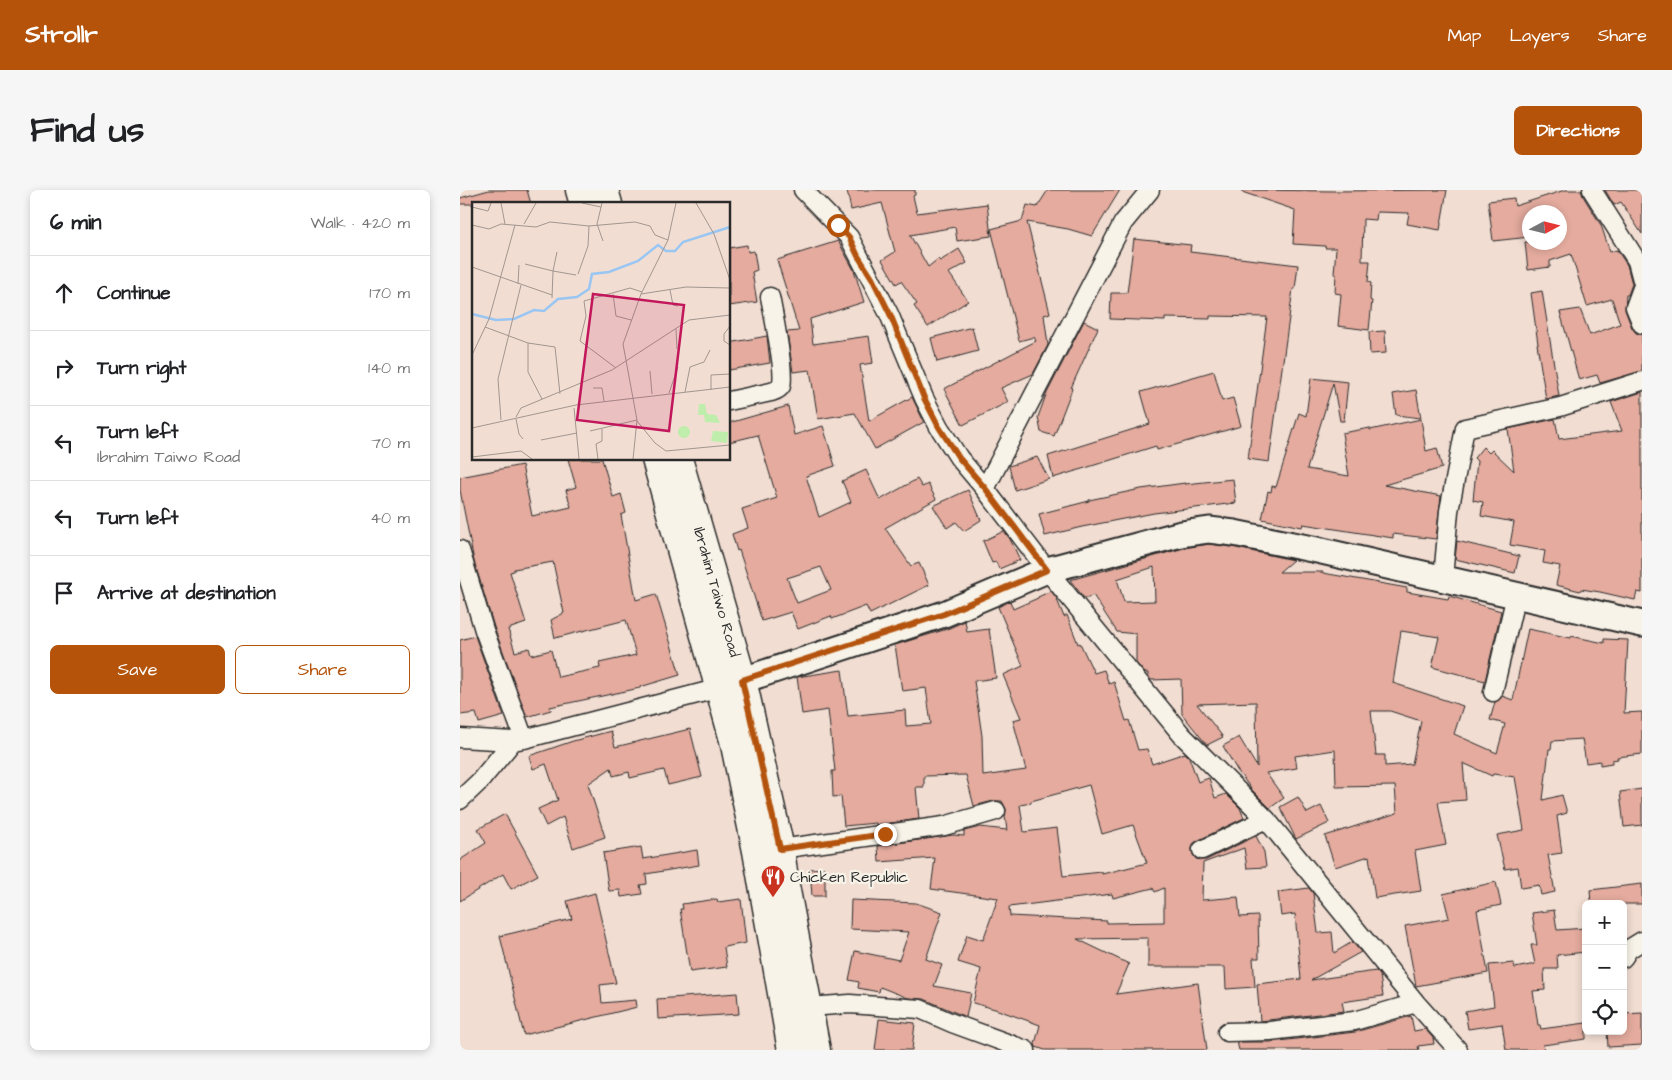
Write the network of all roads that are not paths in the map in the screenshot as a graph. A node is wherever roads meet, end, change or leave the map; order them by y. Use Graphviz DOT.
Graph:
graph roads {
  1 [pos="802,190"];
  2 [pos="1150,190"];
  3 [pos="1592,190"];
  4 [pos="1642,280"];
  5 [pos="1642,288"];
  6 [pos="770,297"];
  7 [pos="1642,324"];
  8 [pos="1642,381"];
  9 [pos="730,401"];
  10 [pos="656,460"];
  11 [pos="678,460"];
  12 [pos="985,488"];
  13 [pos="460,550"];
  14 [pos="1047,570"];
  15 [pos="1443,578"];
  16 [pos="1516,595"];
  17 [pos="1642,624"];
  18 [pos="731,684"];
  19 [pos="1493,692"];
  20 [pos="460,738"];
  21 [pos="518,740"];
  22 [pos="460,800"];
  23 [pos="996,812"];
  24 [pos="1266,819"];
  25 [pos="780,849"];
  26 [pos="1202,850"];
  27 [pos="1642,942"];
  28 [pos="1627,952"];
  29 [pos="1416,1003"];
  30 [pos="808,1007"];
  31 [pos="1227,1032"];
  32 [pos="792,1050"];
  33 [pos="816,1050"];
  34 [pos="1026,1050"];
  35 [pos="1458,1050"];
  1 -- 12 [label="street"];
  2 -- 12 [label="street"];
  3 -- 4 [label="street"];
  5 -- 7 [label="street"];
  6 -- 9 [label="street"];
  8 -- 15 [label="street"];
  10 -- 18 [label="main road, Ibrahim Taiwo Road"];
  11 -- 18 [label="main road, Ibrahim Taiwo Road"];
  12 -- 14 [label="street"];
  13 -- 21 [label="street"];
  14 -- 15 [label="street"];
  14 -- 18 [label="street"];
  14 -- 24 [label="street"];
  15 -- 16 [label="street"];
  16 -- 17 [label="street"];
  16 -- 19 [label="street"];
  18 -- 21 [label="street"];
  18 -- 25 [label="main road, Ibrahim Taiwo Road"];
  18 -- 32 [label="main road, Ibrahim Taiwo Road"];
  20 -- 21 [label="street"];
  21 -- 22 [label="street"];
  23 -- 25 [label="street"];
  24 -- 26 [label="street"];
  24 -- 29 [label="street"];
  25 -- 30 [label="main road, Ibrahim Taiwo Road"];
  27 -- 28 [label="street"];
  29 -- 31 [label="street"];
  29 -- 35 [label="street"];
  30 -- 33 [label="main road, Ibrahim Taiwo Road"];
  30 -- 34 [label="street"];
}
